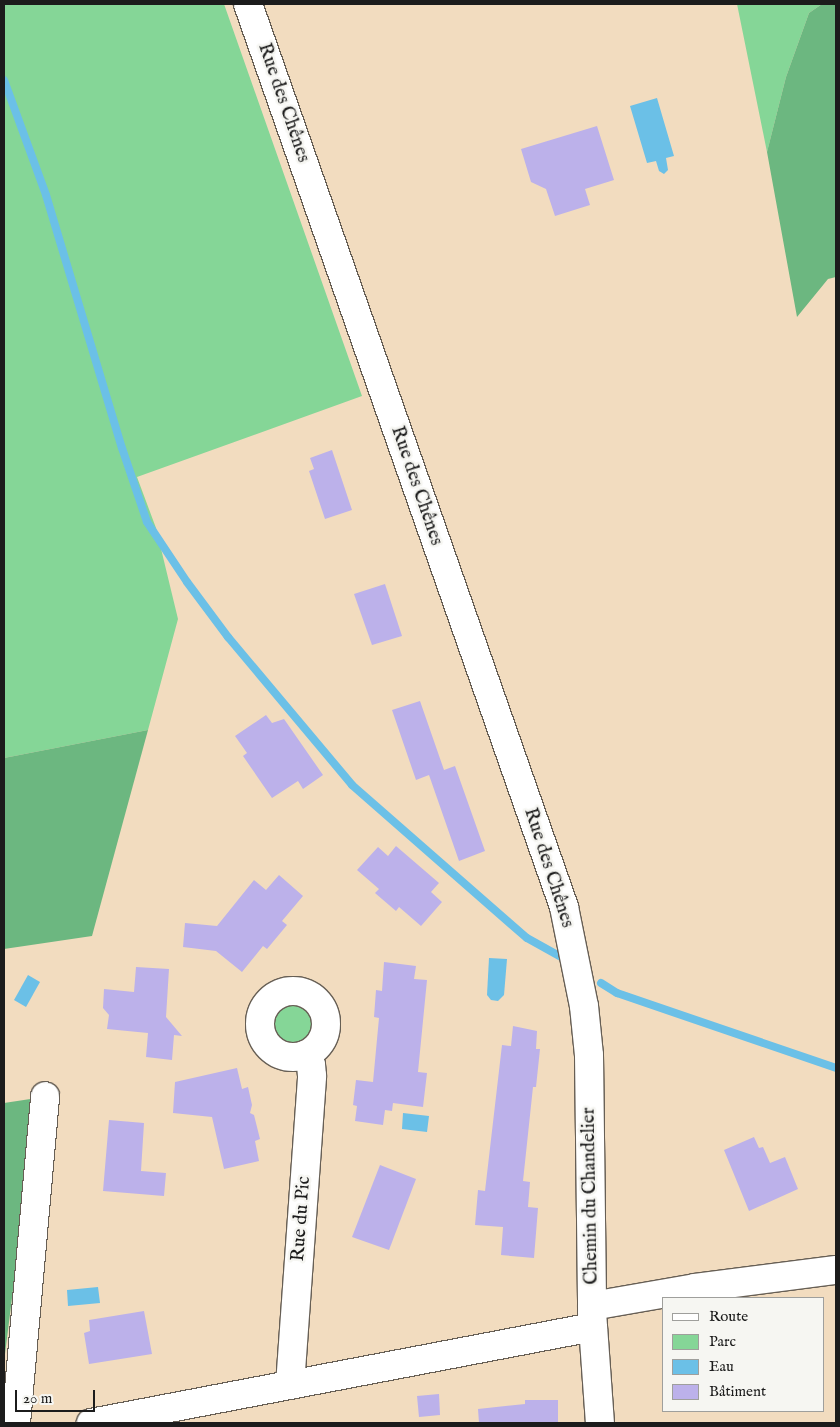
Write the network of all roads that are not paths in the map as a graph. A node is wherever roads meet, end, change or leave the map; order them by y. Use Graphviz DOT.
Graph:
graph roads {
  1 [pos="248,4"];
  2 [pos="576,970"];
  3 [pos="305,1055"];
  4 [pos="45,1096"];
  5 [pos="836,1270"];
  6 [pos="592,1316"];
  7 [pos="290,1385"];
  8 [pos="16,1423"];
  9 [pos="91,1423"];
  10 [pos="600,1423"];
  1 -- 2 [label="street, Rue des Chênes"];
  2 -- 6 [label="street, Chemin du Chandelier"];
  3 -- 7 [label="street, Rue du Pic"];
  4 -- 8 [label="street"];
  5 -- 6 [label="street"];
  6 -- 7 [label="street"];
  6 -- 10 [label="street, Chemin du Chandelier"];
  7 -- 9 [label="street"];
}
